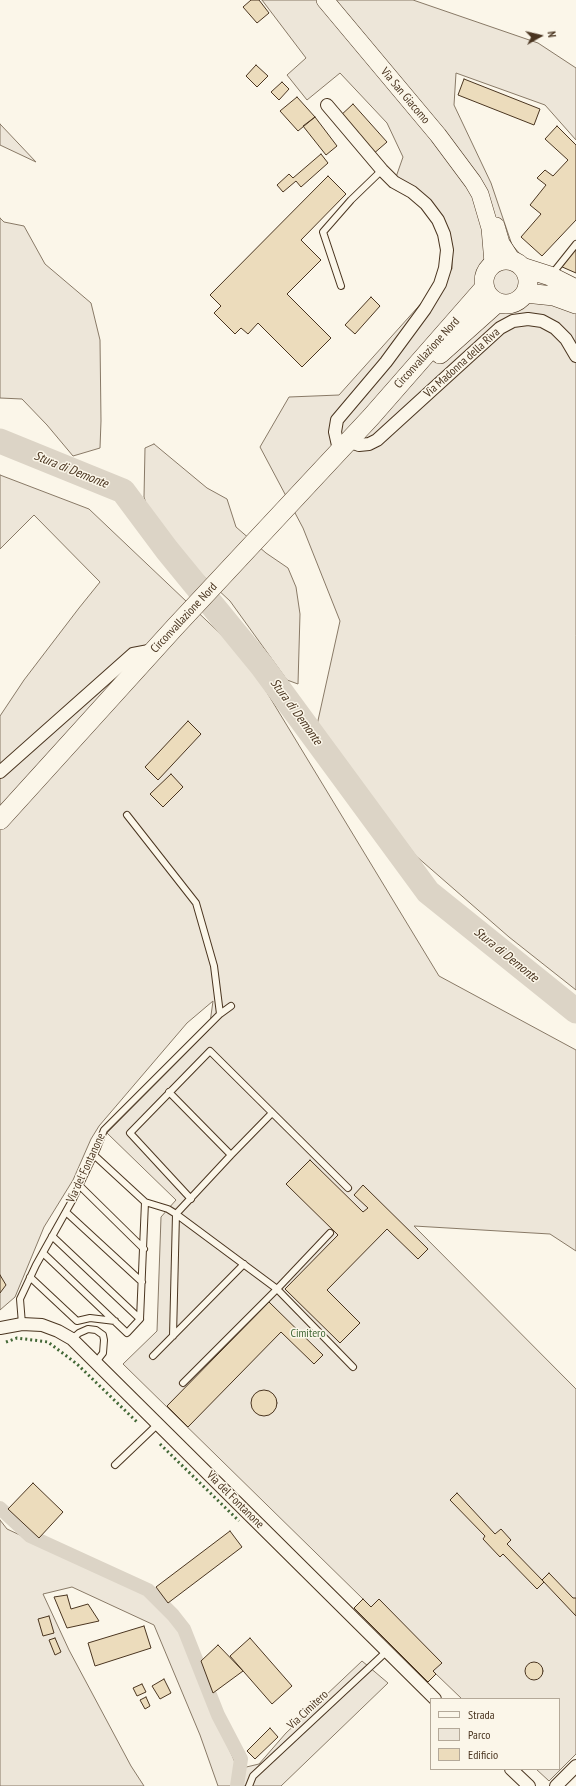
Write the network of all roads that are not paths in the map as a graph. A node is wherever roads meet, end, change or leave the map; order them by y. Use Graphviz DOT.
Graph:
graph roads {
  1 [pos="325,0"];
  2 [pos="327,105"];
  3 [pos="382,170"];
  4 [pos="480,194"];
  5 [pos="576,244"];
  6 [pos="493,263"];
  7 [pos="517,264"];
  8 [pos="550,276"];
  9 [pos="341,286"];
  10 [pos="484,288"];
  11 [pos="576,289"];
  12 [pos="528,293"];
  13 [pos="498,303"];
  14 [pos="576,304"];
  15 [pos="576,356"];
  16 [pos="371,417"];
  17 [pos="344,446"];
  18 [pos="155,650"];
  19 [pos="0,772"];
  20 [pos="127,815"];
  21 [pos="0,820"];
  22 [pos="231,1006"];
  23 [pos="220,1014"];
  24 [pos="169,1092"];
  25 [pos="272,1113"];
  26 [pos="94,1155"];
  27 [pos="231,1155"];
  28 [pos="80,1186"];
  29 [pos="348,1188"];
  30 [pos="190,1198"];
  31 [pos="145,1202"];
  32 [pos="66,1212"];
  33 [pos="176,1214"];
  34 [pos="330,1233"];
  35 [pos="52,1236"];
  36 [pos="144,1249"];
  37 [pos="43,1253"];
  38 [pos="244,1264"];
  39 [pos="30,1277"];
  40 [pos="142,1282"];
  41 [pos="277,1289"];
  42 [pos="140,1319"];
  43 [pos="115,1321"];
  44 [pos="22,1324"];
  45 [pos="0,1328"];
  46 [pos="173,1336"];
  47 [pos="72,1339"];
  48 [pos="153,1356"];
  49 [pos="96,1362"];
  50 [pos="353,1367"];
  51 [pos="183,1383"];
  52 [pos="158,1424"];
  53 [pos="115,1466"];
  54 [pos="386,1652"];
  55 [pos="434,1698"];
  56 [pos="576,1766"];
  57 [pos="512,1770"];
  58 [pos="249,1786"];
  59 [pos="529,1786"];
  60 [pos="556,1786"];
  1 -- 4 [label="main road, Via San Giacomo"];
  2 -- 3 [label="street"];
  3 -- 9 [label="lane"];
  3 -- 17 [label="street"];
  4 -- 6 [label="main road, Via San Giacomo"];
  4 -- 7 [label="main road, Via San Giacomo"];
  5 -- 8 [label="lane"];
  6 -- 7 [label="main road"];
  6 -- 10 [label="main road"];
  7 -- 8 [label="main road"];
  7 -- 12 [label="main road"];
  8 -- 11 [label="main road"];
  8 -- 12 [label="street"];
  10 -- 13 [label="main road"];
  10 -- 16 [label="main road, Circonvallazione Nord"];
  12 -- 13 [label="main road"];
  12 -- 14 [label="main road"];
  13 -- 16 [label="main road, Circonvallazione Nord"];
  15 -- 17 [label="street, Via Madonna della Riva"];
  16 -- 17 [label="main road, Circonvallazione Nord"];
  17 -- 18 [label="main road, Circonvallazione Nord"];
  18 -- 19 [label="street"];
  18 -- 21 [label="main road, Circonvallazione Nord"];
  20 -- 23 [label="lane"];
  22 -- 23 [label="lane, Via del Fontanone"];
  23 -- 26 [label="lane, Via del Fontanone"];
  24 -- 25 [label="lane"];
  24 -- 27 [label="lane"];
  24 -- 30 [label="lane"];
  25 -- 27 [label="lane"];
  25 -- 29 [label="lane"];
  26 -- 28 [label="lane, Via del Fontanone"];
  26 -- 31 [label="lane"];
  27 -- 30 [label="lane"];
  28 -- 32 [label="lane, Via del Fontanone"];
  28 -- 36 [label="lane"];
  30 -- 33 [label="lane"];
  31 -- 33 [label="lane"];
  31 -- 36 [label="lane"];
  32 -- 35 [label="lane, Via del Fontanone"];
  32 -- 40 [label="lane"];
  33 -- 38 [label="lane"];
  33 -- 46 [label="lane"];
  34 -- 41 [label="lane"];
  35 -- 37 [label="lane, Via del Fontanone"];
  35 -- 42 [label="lane"];
  36 -- 40 [label="lane"];
  37 -- 39 [label="lane, Via del Fontanone"];
  37 -- 43 [label="lane"];
  38 -- 41 [label="lane"];
  38 -- 46 [label="lane"];
  39 -- 43 [label="lane"];
  39 -- 44 [label="lane, Via del Fontanone"];
  40 -- 42 [label="lane"];
  41 -- 50 [label="lane"];
  41 -- 51 [label="lane"];
  42 -- 43 [label="lane"];
  44 -- 45 [label="street, Via del Fontanone"];
  44 -- 47 [label="street, Via del Fontanone"];
  46 -- 48 [label="lane"];
  47 -- 49 [label="street, Via del Fontanone"];
  47 -- 49 [label="lane"];
  49 -- 52 [label="street, Via del Fontanone"];
  52 -- 53 [label="lane"];
  52 -- 54 [label="street, Via del Fontanone"];
  54 -- 55 [label="street, Via del Fontanone"];
  54 -- 58 [label="lane, Via Cimitero"];
  56 -- 60 [label="street"];
  57 -- 59 [label="street"];
}
